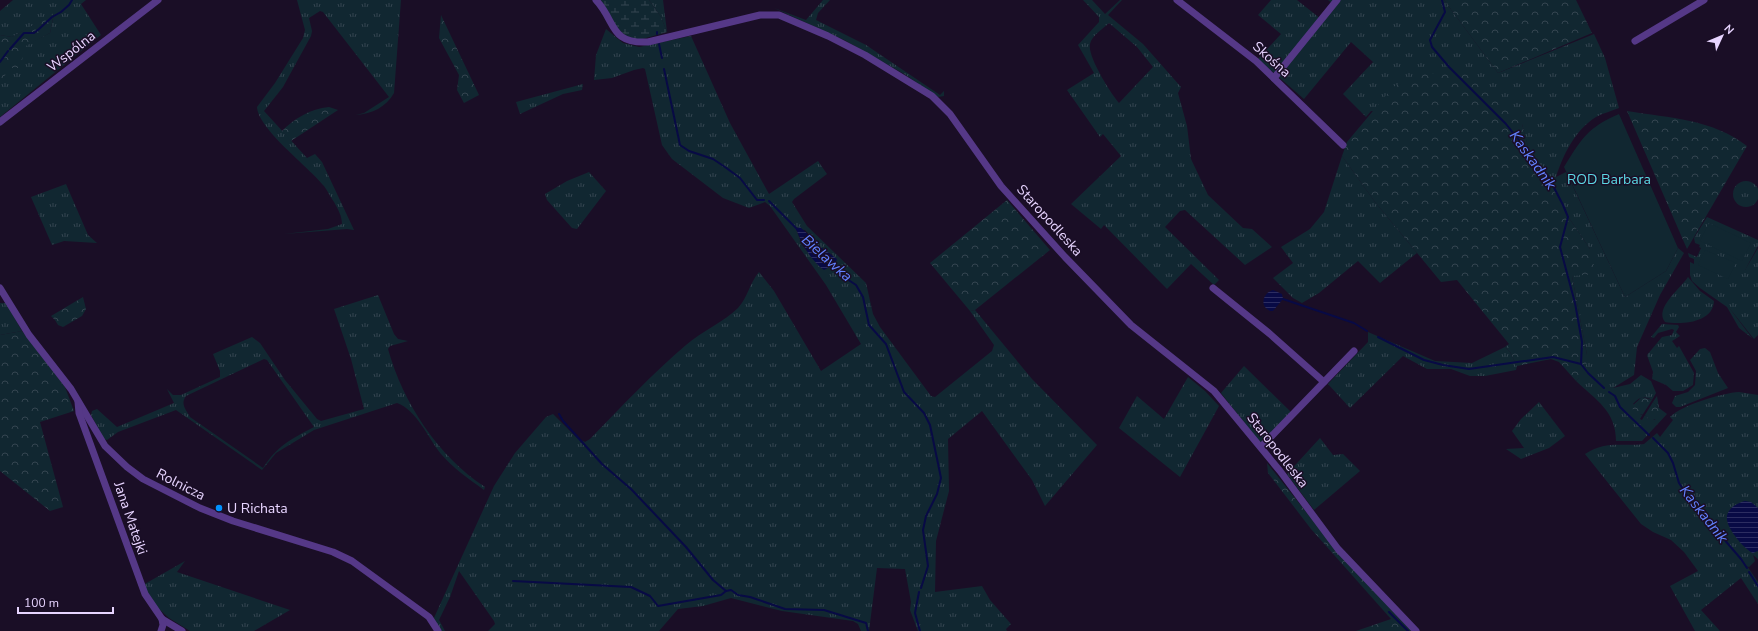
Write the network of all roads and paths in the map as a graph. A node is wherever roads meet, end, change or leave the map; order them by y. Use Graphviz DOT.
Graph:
graph roads {
  1 [pos="158,0"];
  2 [pos="596,0"];
  3 [pos="1177,0"];
  4 [pos="1337,0"];
  5 [pos="1704,0"];
  6 [pos="1635,41"];
  7 [pos="1274,78"];
  8 [pos="0,122"];
  9 [pos="1343,145"];
  10 [pos="0,288"];
  11 [pos="1214,288"];
  12 [pos="1354,351"];
  13 [pos="1324,382"];
  14 [pos="78,400"];
  15 [pos="1260,447"];
  16 [pos="162,619"];
  17 [pos="161,631"];
  18 [pos="182,631"];
  19 [pos="438,631"];
  20 [pos="1416,631"];
  1 -- 8 [label="street, Wspólna"];
  2 -- 15 [label="street, Staropodleska"];
  3 -- 7 [label="street, Skośna"];
  4 -- 7 [label="street"];
  5 -- 6 [label="street"];
  7 -- 9 [label="street, Skośna"];
  10 -- 14 [label="street, Rolnicza"];
  11 -- 13 [label="street"];
  12 -- 13 [label="street"];
  13 -- 15 [label="street"];
  14 -- 16 [label="street, Jana Matejki"];
  14 -- 19 [label="street, Rolnicza"];
  15 -- 20 [label="street, Staropodleska"];
  16 -- 17 [label="street"];
  16 -- 18 [label="street, Jana Matejki"];
}
